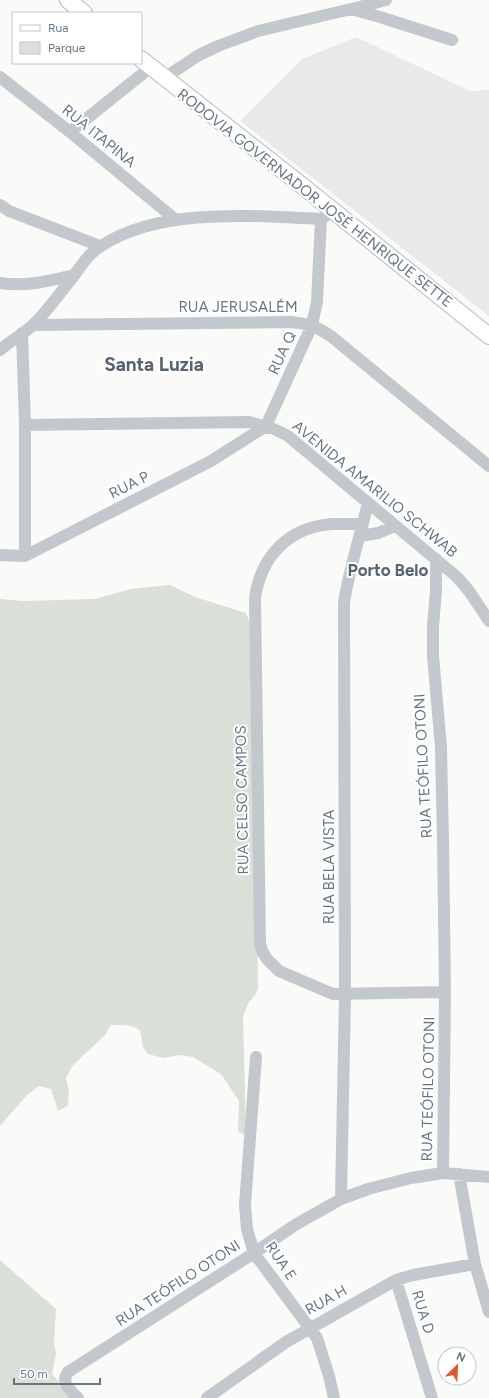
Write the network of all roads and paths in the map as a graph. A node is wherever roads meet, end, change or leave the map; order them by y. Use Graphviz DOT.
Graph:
graph roads {
  1 [pos="68,0"];
  2 [pos="386,0"];
  3 [pos="351,9"];
  4 [pos="83,12"];
  5 [pos="452,40"];
  6 [pos="146,63"];
  7 [pos="0,77"];
  8 [pos="164,78"];
  9 [pos="70,132"];
  10 [pos="0,205"];
  11 [pos="327,215"];
  12 [pos="176,220"];
  13 [pos="100,246"];
  14 [pos="74,275"];
  15 [pos="0,283"];
  16 [pos="33,325"];
  17 [pos="312,326"];
  18 [pos="22,333"];
  19 [pos="489,336"];
  20 [pos="0,350"];
  21 [pos="25,425"];
  22 [pos="266,426"];
  23 [pos="489,466"];
  24 [pos="368,504"];
  25 [pos="395,526"];
  26 [pos="362,530"];
  27 [pos="0,555"];
  28 [pos="25,556"];
  29 [pos="436,559"];
  30 [pos="489,621"];
  31 [pos="445,992"];
  32 [pos="345,995"];
  33 [pos="256,1057"];
  34 [pos="443,1173"];
  35 [pos="459,1174"];
  36 [pos="489,1177"];
  37 [pos="341,1199"];
  38 [pos="254,1254"];
  39 [pos="475,1264"];
  40 [pos="396,1280"];
  41 [pos="489,1312"];
  42 [pos="310,1327"];
  43 [pos="78,1398"];
  44 [pos="207,1398"];
  45 [pos="334,1398"];
  46 [pos="432,1398"];
  1 -- 4 [label="main road"];
  2 -- 3 [label="street"];
  3 -- 5 [label="street"];
  3 -- 8 [label="street"];
  6 -- 8 [label="main road, RODOVIA GOVERNADOR JOSÉ HENRIQUE SETTE"];
  6 -- 9 [label="street"];
  7 -- 9 [label="street, RUA ITAPINA"];
  8 -- 11 [label="main road, RODOVIA GOVERNADOR JOSÉ HENRIQUE SETTE"];
  9 -- 12 [label="street, RUA ITAPINA"];
  10 -- 13 [label="street"];
  11 -- 12 [label="street"];
  11 -- 17 [label="street, RUA Q"];
  11 -- 19 [label="main road, RODOVIA GOVERNADOR JOSÉ HENRIQUE SETTE"];
  12 -- 13 [label="street"];
  13 -- 14 [label="street"];
  14 -- 15 [label="street"];
  14 -- 16 [label="street"];
  16 -- 17 [label="street, RUA JERUSALÉM"];
  16 -- 18 [label="street"];
  17 -- 22 [label="street, RUA Q"];
  17 -- 23 [label="street, RUA JERUSALÉM"];
  18 -- 20 [label="street"];
  18 -- 21 [label="street"];
  21 -- 22 [label="street, AVENIDA AMARILIO SCHWAB"];
  21 -- 28 [label="street"];
  22 -- 24 [label="street, AVENIDA AMARILIO SCHWAB"];
  22 -- 28 [label="street, RUA P"];
  24 -- 25 [label="street, AVENIDA AMARILIO SCHWAB"];
  24 -- 26 [label="street, RUA BELA VISTA"];
  25 -- 26 [label="street"];
  25 -- 29 [label="street, AVENIDA AMARILIO SCHWAB"];
  26 -- 32 [label="street, RUA BELA VISTA"];
  26 -- 32 [label="street, RUA CELSO CAMPOS"];
  27 -- 28 [label="street, RUA P"];
  29 -- 30 [label="street, AVENIDA AMARILIO SCHWAB"];
  29 -- 31 [label="street, RUA TEÓFILO OTONI"];
  31 -- 32 [label="street, RUA CELSO CAMPOS"];
  31 -- 34 [label="street, RUA TEÓFILO OTONI"];
  32 -- 37 [label="street, RUA BELA VISTA"];
  33 -- 38 [label="street, RUA E"];
  34 -- 35 [label="street"];
  34 -- 37 [label="street, RUA TEÓFILO OTONI"];
  35 -- 36 [label="street"];
  35 -- 39 [label="street"];
  37 -- 38 [label="street, RUA TEÓFILO OTONI"];
  38 -- 42 [label="street, RUA E"];
  38 -- 43 [label="street, RUA TEÓFILO OTONI"];
  39 -- 40 [label="street, RUA H"];
  39 -- 41 [label="street"];
  40 -- 42 [label="street, RUA H"];
  40 -- 46 [label="street, RUA D"];
  42 -- 44 [label="street, RUA H"];
  42 -- 45 [label="street, RUA E"];
}
